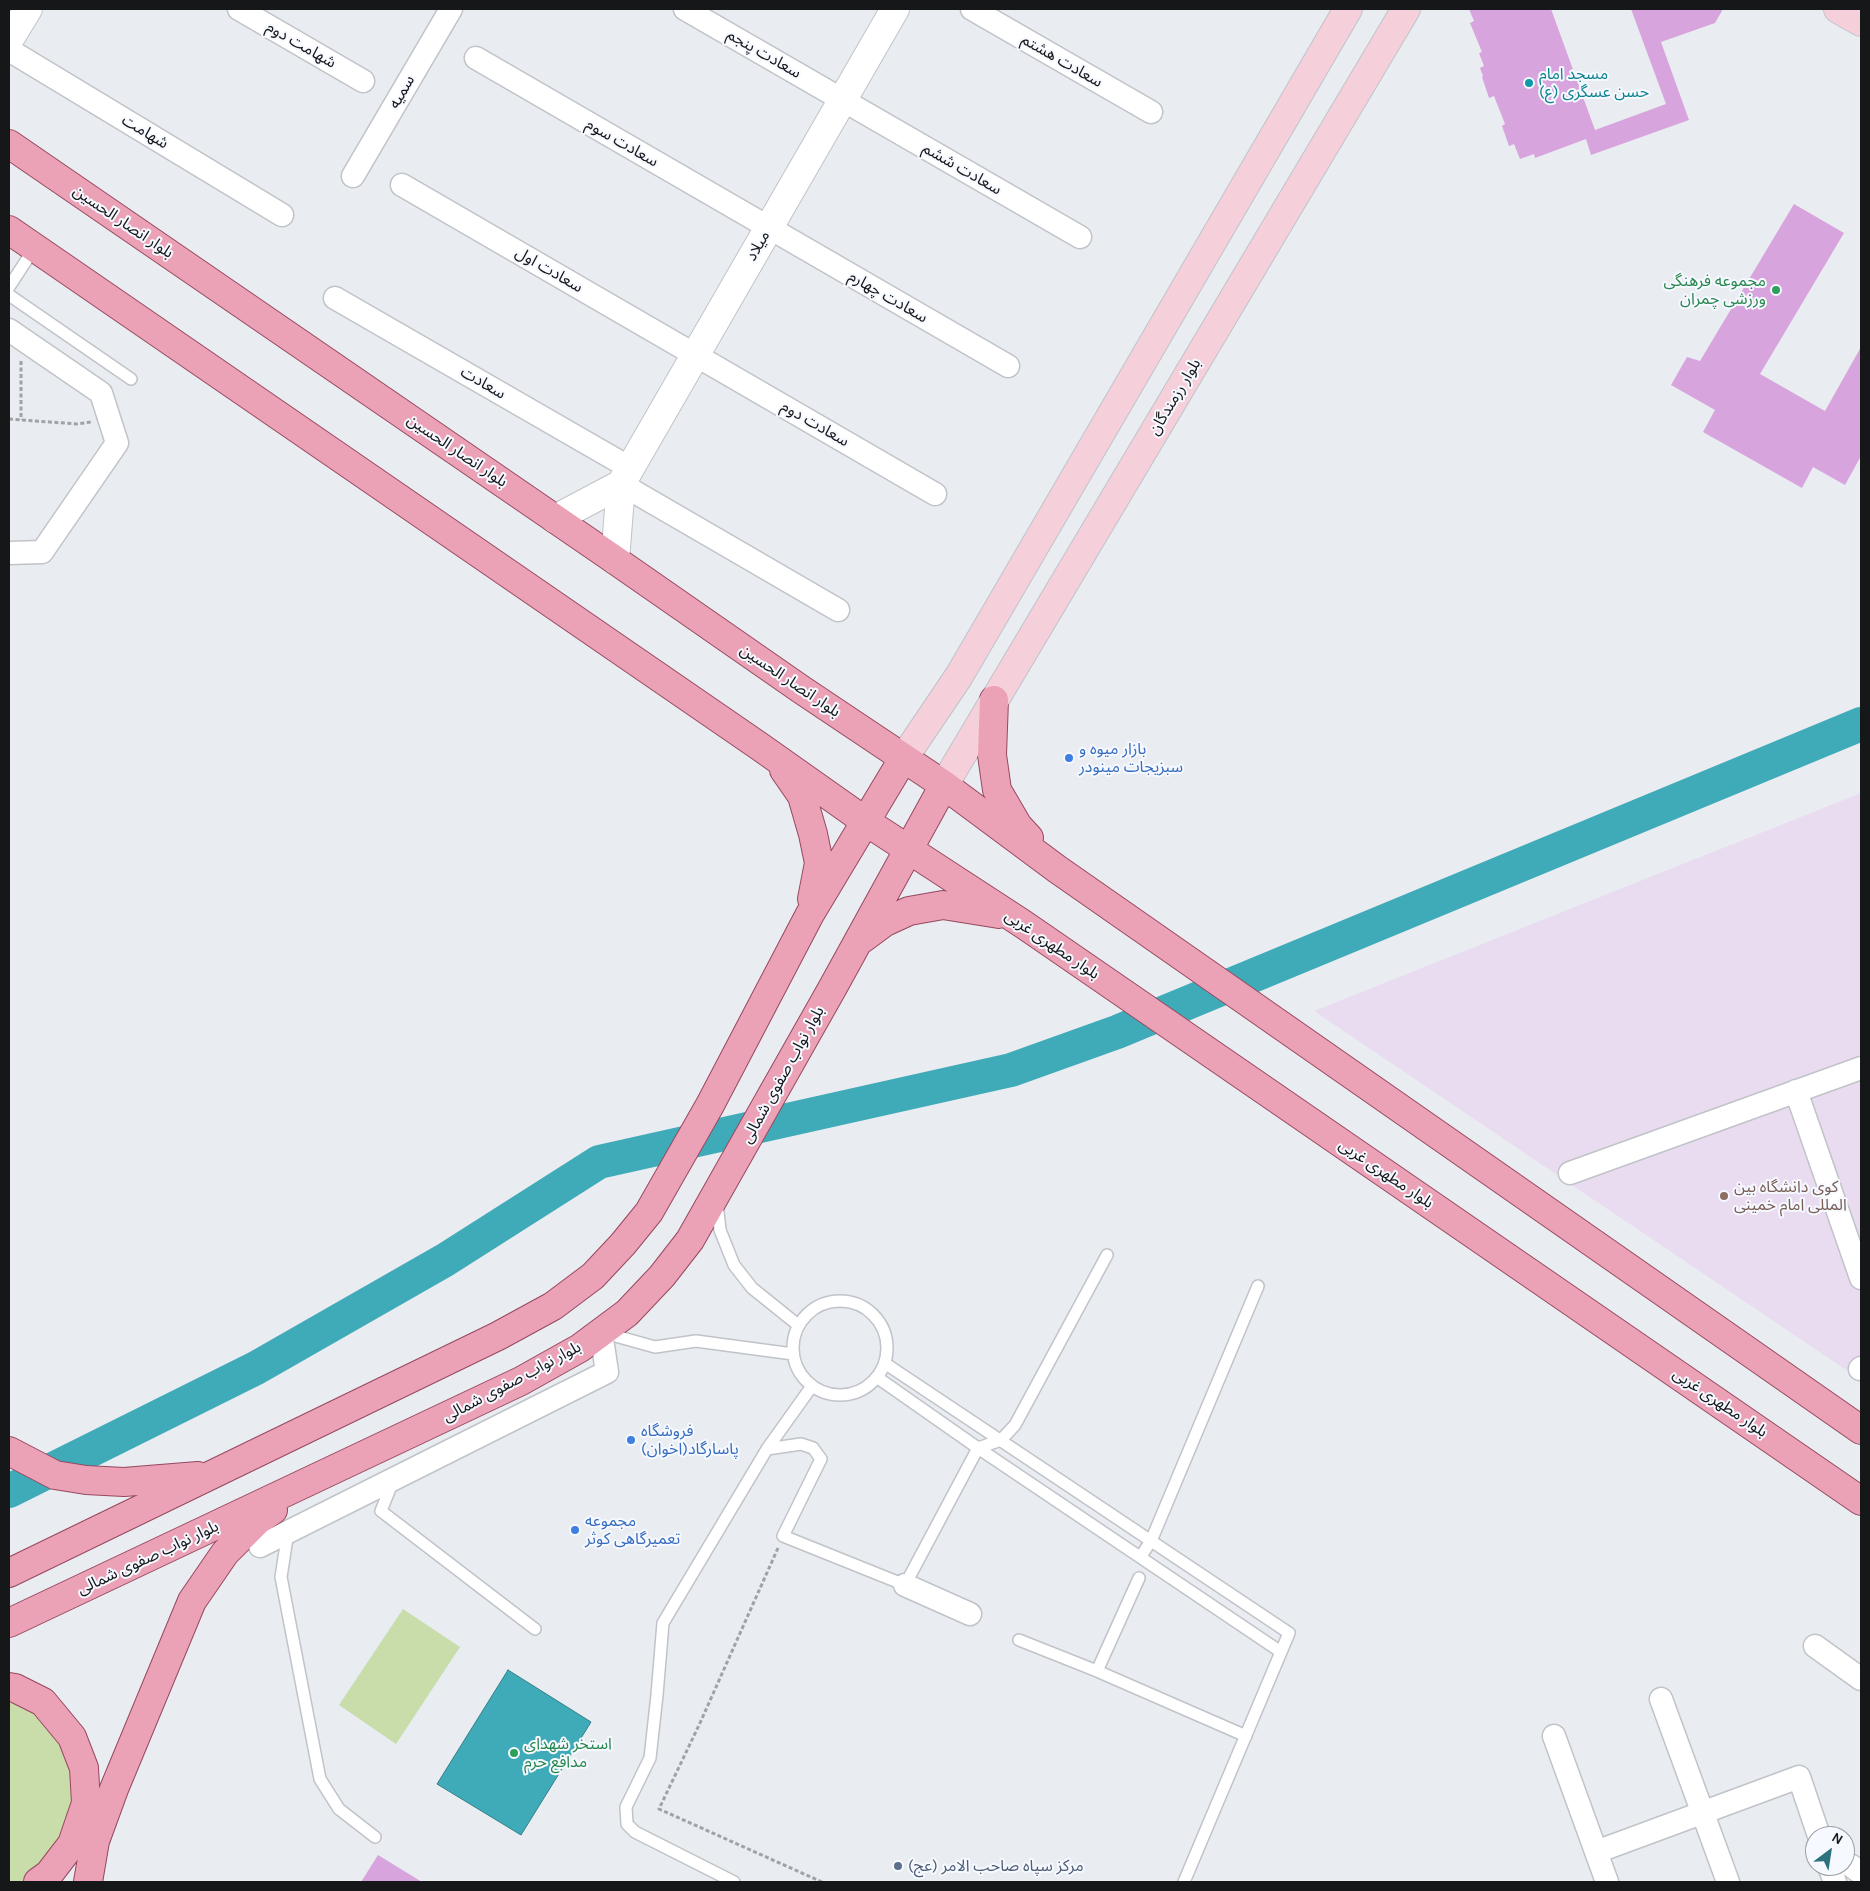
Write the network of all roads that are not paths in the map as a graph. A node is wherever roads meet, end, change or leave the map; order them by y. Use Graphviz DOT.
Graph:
graph roads {
  1 [pos="28,9"];
  2 [pos="239,9"];
  3 [pos="451,9"];
  4 [pos="685,9"];
  5 [pos="895,9"];
  6 [pos="972,9"];
  7 [pos="1348,9"];
  8 [pos="1406,9"];
  9 [pos="1838,9"];
  10 [pos="1861,22"];
  11 [pos="9,40"];
  12 [pos="9,50"];
  13 [pos="476,58"];
  14 [pos="363,81"];
  15 [pos="843,100"];
  16 [pos="1151,112"];
  17 [pos="9,144"];
  18 [pos="353,176"];
  19 [pos="402,185"];
  20 [pos="282,215"];
  21 [pos="769,228"];
  22 [pos="9,230"];
  23 [pos="1080,238"];
  24 [pos="35,248"];
  25 [pos="9,287"];
  26 [pos="9,295"];
  27 [pos="335,298"];
  28 [pos="15,334"];
  29 [pos="695,355"];
  30 [pos="1008,366"];
  31 [pos="130,379"];
  32 [pos="625,476"];
  33 [pos="935,494"];
  34 [pos="555,519"];
  35 [pos="9,553"];
  36 [pos="615,560"];
  37 [pos="838,610"];
  38 [pos="994,700"];
  39 [pos="759,746"];
  40 [pos="903,759"];
  41 [pos="944,785"];
  42 [pos="865,821"];
  43 [pos="910,850"];
  44 [pos="1056,869"];
  45 [pos="810,914"];
  46 [pos="1011,917"];
  47 [pos="856,943"];
  48 [pos="1861,1068"];
  49 [pos="1796,1091"];
  50 [pos="1570,1173"];
  51 [pos="716,1194"];
  52 [pos="1107,1255"];
  53 [pos="1861,1278"];
  54 [pos="1258,1286"];
  55 [pos="798,1325"];
  56 [pos="601,1332"];
  57 [pos="793,1354"];
  58 [pos="886,1364"];
  59 [pos="878,1378"];
  60 [pos="812,1386"];
  61 [pos="1861,1430"];
  62 [pos="1001,1440"];
  63 [pos="978,1448"];
  64 [pos="767,1449"];
  65 [pos="9,1451"];
  66 [pos="215,1475"];
  67 [pos="322,1476"];
  68 [pos="393,1479"];
  69 [pos="1861,1500"];
  70 [pos="288,1532"];
  71 [pos="1151,1541"];
  72 [pos="260,1546"];
  73 [pos="1141,1556"];
  74 [pos="9,1573"];
  75 [pos="1140,1578"];
  76 [pos="905,1585"];
  77 [pos="970,1614"];
  78 [pos="9,1623"];
  79 [pos="535,1630"];
  80 [pos="1019,1640"];
  81 [pos="1815,1646"];
  82 [pos="1282,1652"];
  83 [pos="1097,1671"];
  84 [pos="1861,1679"];
  85 [pos="9,1687"];
  86 [pos="1661,1699"];
  87 [pos="1246,1736"];
  88 [pos="1554,1736"];
  89 [pos="1702,1812"];
  90 [pos="1816,1826"];
  91 [pos="375,1837"];
  92 [pos="1596,1852"];
  93 [pos="38,1882"];
  94 [pos="88,1882"];
  95 [pos="734,1882"];
  96 [pos="1184,1882"];
  97 [pos="1607,1882"];
  98 [pos="1728,1882"];
  1 -- 11 [label="street"];
  2 -- 14 [label="street, شهامت دوم"];
  3 -- 18 [label="street, سمیه"];
  4 -- 15 [label="street, سعادت پنجم"];
  5 -- 15 [label="street, میلاد"];
  6 -- 16 [label="street, سعادت هشتم"];
  7 -- 40 [label="main road"];
  8 -- 38 [label="main road, بلوار رزمندگان"];
  9 -- 10 [label="main road"];
  12 -- 20 [label="street, شهامت"];
  13 -- 21 [label="street, سعادت سوم"];
  15 -- 21 [label="street, میلاد"];
  15 -- 23 [label="street, سعادت ششم"];
  17 -- 34 [label="main road, بلوار انصار الحسین"];
  19 -- 29 [label="street, سعادت اول"];
  21 -- 29 [label="street, میلاد"];
  21 -- 30 [label="street, سعادت چهارم"];
  22 -- 24 [label="main road"];
  24 -- 25 [label="lane"];
  24 -- 39 [label="main road"];
  26 -- 31 [label="lane"];
  27 -- 32 [label="street, سعادت"];
  28 -- 35 [label="street"];
  29 -- 32 [label="street, میلاد"];
  29 -- 33 [label="street, سعادت دوم"];
  32 -- 34 [label="street"];
  32 -- 36 [label="street"];
  32 -- 37 [label="street, سعادت"];
  34 -- 36 [label="main road, بلوار انصار الحسین"];
  36 -- 40 [label="main road, بلوار انصار الحسین"];
  38 -- 41 [label="main road, بلوار رزمندگان"];
  38 -- 44 [label="main road"];
  39 -- 42 [label="main road"];
  39 -- 45 [label="main road"];
  40 -- 41 [label="main road, بلوار انصار الحسین"];
  40 -- 42 [label="main road"];
  41 -- 43 [label="main road, بلوار نواب صفوی شمالی"];
  41 -- 44 [label="main road"];
  42 -- 43 [label="main road, بلوار مطهری غربی"];
  42 -- 45 [label="main road"];
  43 -- 46 [label="main road, بلوار مطهری غربی"];
  43 -- 47 [label="main road, بلوار نواب صفوی شمالی"];
  44 -- 61 [label="main road"];
  45 -- 66 [label="main road"];
  46 -- 47 [label="main road"];
  46 -- 69 [label="main road, بلوار مطهری غربی"];
  47 -- 51 [label="main road, بلوار نواب صفوی شمالی"];
  48 -- 49 [label="street"];
  49 -- 50 [label="street"];
  49 -- 53 [label="street"];
  51 -- 55 [label="lane"];
  51 -- 56 [label="main road, بلوار نواب صفوی شمالی"];
  52 -- 62 [label="lane"];
  54 -- 71 [label="lane"];
  55 -- 57 [label="lane"];
  55 -- 58 [label="lane"];
  56 -- 57 [label="lane"];
  56 -- 67 [label="main road, بلوار نواب صفوی شمالی"];
  56 -- 68 [label="street"];
  57 -- 60 [label="lane"];
  58 -- 59 [label="lane"];
  58 -- 62 [label="lane"];
  59 -- 60 [label="lane"];
  59 -- 63 [label="lane"];
  60 -- 64 [label="lane"];
  62 -- 63 [label="lane"];
  62 -- 71 [label="lane"];
  63 -- 73 [label="lane"];
  63 -- 76 [label="lane"];
  64 -- 76 [label="lane"];
  64 -- 95 [label="lane"];
  65 -- 66 [label="main road"];
  66 -- 74 [label="main road"];
  67 -- 78 [label="main road, بلوار نواب صفوی شمالی"];
  67 -- 94 [label="main road"];
  68 -- 70 [label="street"];
  68 -- 79 [label="lane"];
  70 -- 72 [label="street"];
  70 -- 91 [label="lane"];
  71 -- 73 [label="lane"];
  71 -- 82 [label="lane"];
  73 -- 82 [label="lane"];
  75 -- 83 [label="lane"];
  76 -- 77 [label="street"];
  80 -- 83 [label="lane"];
  81 -- 84 [label="street"];
  82 -- 87 [label="lane"];
  83 -- 87 [label="lane"];
  85 -- 93 [label="main road"];
  86 -- 89 [label="street"];
  87 -- 96 [label="lane"];
  88 -- 92 [label="street"];
  89 -- 90 [label="street"];
  89 -- 92 [label="street"];
  89 -- 98 [label="street"];
  92 -- 97 [label="street"];
}
